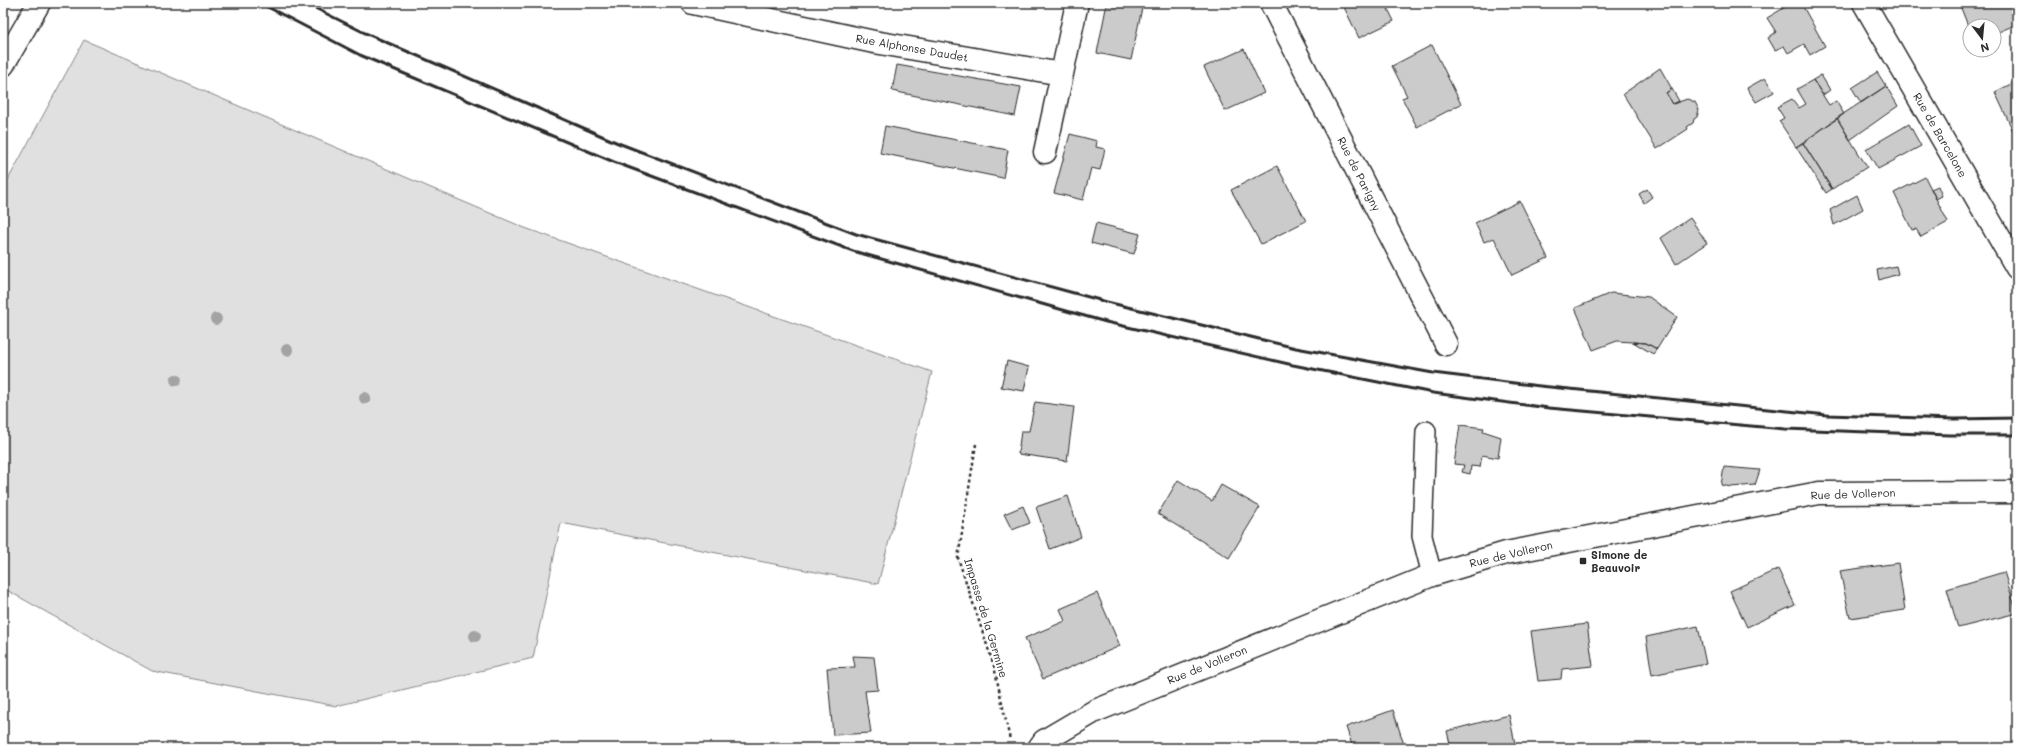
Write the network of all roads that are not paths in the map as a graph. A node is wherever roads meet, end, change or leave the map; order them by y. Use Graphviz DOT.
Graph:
graph roads {
  1 [pos="39,3"];
  2 [pos="693,3"];
  3 [pos="1077,3"];
  4 [pos="1271,3"];
  5 [pos="1864,3"];
  6 [pos="3,65"];
  7 [pos="1062,74"];
  8 [pos="1045,152"];
  9 [pos="2017,268"];
  10 [pos="1446,344"];
  11 [pos="1426,431"];
  12 [pos="2017,492"];
  13 [pos="1432,575"];
  14 [pos="1039,748"];
  1 -- 6 [label="street"];
  2 -- 7 [label="street, Rue Alphonse Daudet"];
  3 -- 7 [label="street"];
  4 -- 10 [label="street, Rue de Parigny"];
  5 -- 9 [label="street, Rue de Barcelone"];
  7 -- 8 [label="street"];
  11 -- 13 [label="lane"];
  12 -- 13 [label="street, Rue de Volleron"];
  13 -- 14 [label="street, Rue de Volleron"];
}
